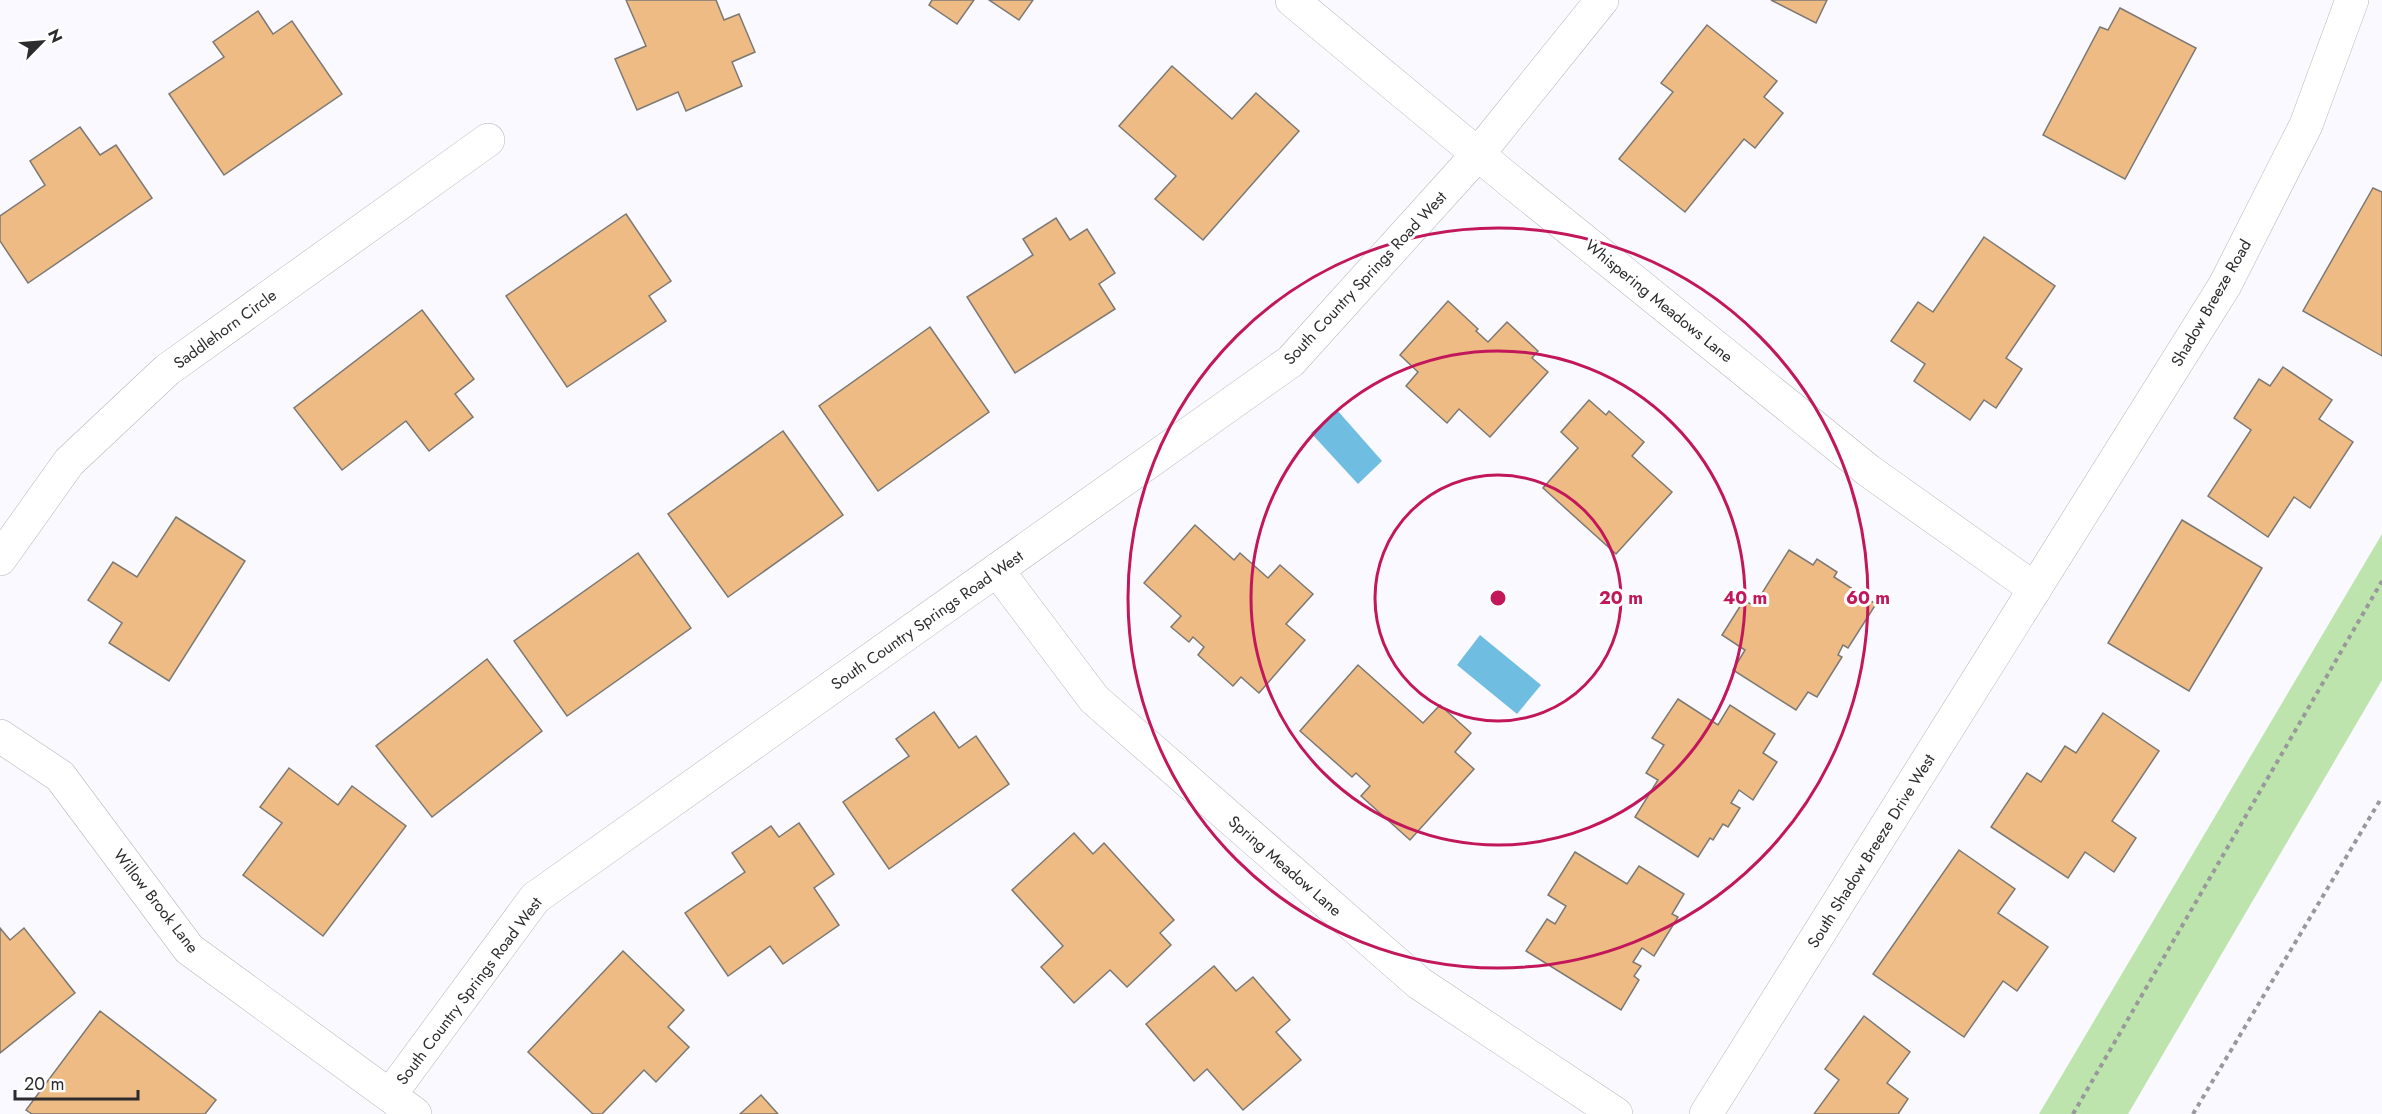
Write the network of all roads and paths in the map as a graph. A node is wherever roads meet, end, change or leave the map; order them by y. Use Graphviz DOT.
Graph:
graph roads {
  1 [pos="1292,0"];
  2 [pos="1602,0"];
  3 [pos="2352,0"];
  4 [pos="488,140"];
  5 [pos="1478,154"];
  6 [pos="0,559"];
  7 [pos="997,570"];
  8 [pos="2382,581"];
  9 [pos="2035,589"];
  10 [pos="0,736"];
  11 [pos="2382,797"];
  12 [pos="403,1105"];
  13 [pos="1616,1114"];
  14 [pos="1706,1114"];
  15 [pos="2073,1114"];
  16 [pos="2193,1114"];
  1 -- 5 [label="street, Whispering Meadows Lane"];
  2 -- 5 [label="street, South Country Springs Road West"];
  3 -- 9 [label="street, Shadow Breeze Road"];
  4 -- 6 [label="street, Saddlehorn Circle"];
  5 -- 7 [label="street, South Country Springs Road West"];
  5 -- 9 [label="street, Whispering Meadows Lane"];
  7 -- 12 [label="street, South Country Springs Road West"];
  7 -- 13 [label="street, Spring Meadow Lane"];
  8 -- 15 [label="path"];
  9 -- 14 [label="street, South Shadow Breeze Drive West"];
  10 -- 12 [label="street, Willow Brook Lane"];
  11 -- 16 [label="path"];
}
